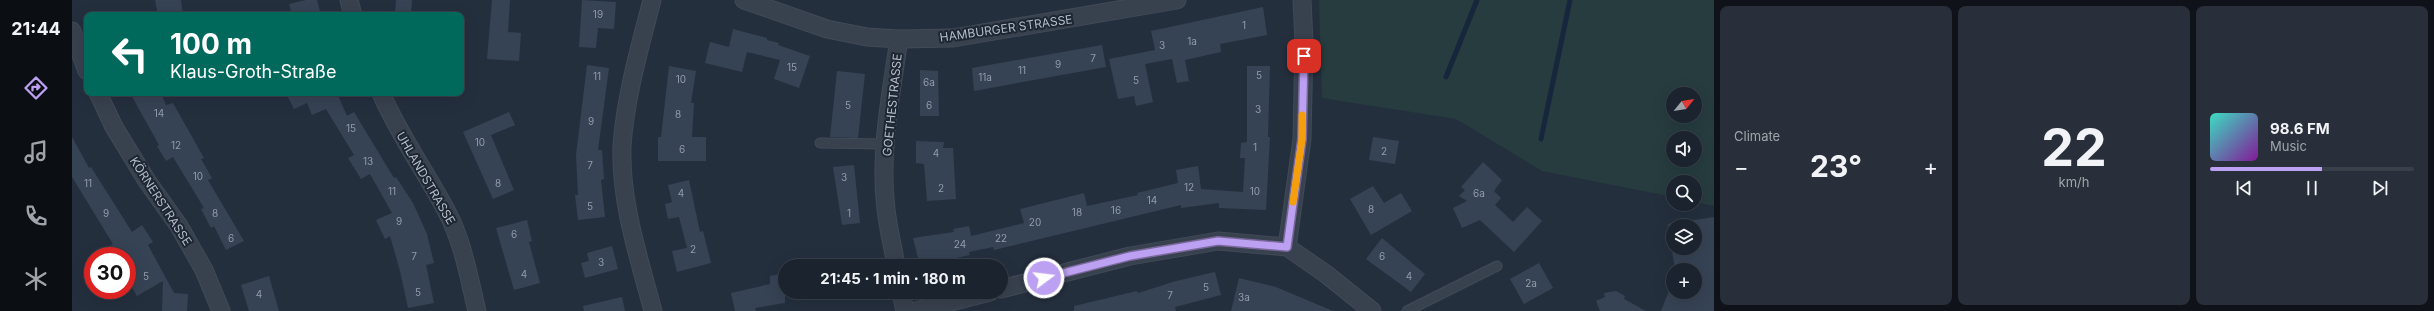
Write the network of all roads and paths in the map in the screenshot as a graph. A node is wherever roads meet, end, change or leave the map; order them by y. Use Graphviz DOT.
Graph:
graph roads {
  1 [pos="349,0"];
  2 [pos="652,0"];
  3 [pos="744,0"];
  4 [pos="1177,0"];
  5 [pos="1302,0"];
  6 [pos="353,12"];
  7 [pos="72,31"];
  8 [pos="899,39"];
  9 [pos="84,63"];
  10 [pos="99,96"];
  11 [pos="382,96"];
  12 [pos="820,143"];
  13 [pos="886,144"];
  14 [pos="1287,247"];
  15 [pos="895,259"];
  16 [pos="1498,266"];
  17 [pos="1008,287"];
  18 [pos="902,299"];
  19 [pos="963,299"];
  20 [pos="221,311"];
  21 [pos="477,311"];
  22 [pos="653,311"];
  23 [pos="905,311"];
  24 [pos="916,311"];
  25 [pos="1372,311"];
  26 [pos="1407,311"];
  1 -- 6 [label="street"];
  2 -- 22 [label="street"];
  3 -- 8 [label="street, HAMBURGER STRASSE"];
  4 -- 8 [label="street, HAMBURGER STRASSE"];
  5 -- 14 [label="street"];
  7 -- 9 [label="street"];
  8 -- 13 [label="street, GOETHESTRASSE"];
  10 -- 20 [label="street, KÖRNERSTRASSE"];
  11 -- 21 [label="street, UHLANDSTRASSE"];
  12 -- 13 [label="lane"];
  13 -- 15 [label="street, GOETHESTRASSE"];
  14 -- 17 [label="street"];
  14 -- 25 [label="street"];
  16 -- 26 [label="lane"];
  18 -- 23 [label="street"];
  19 -- 24 [label="street"];
}
